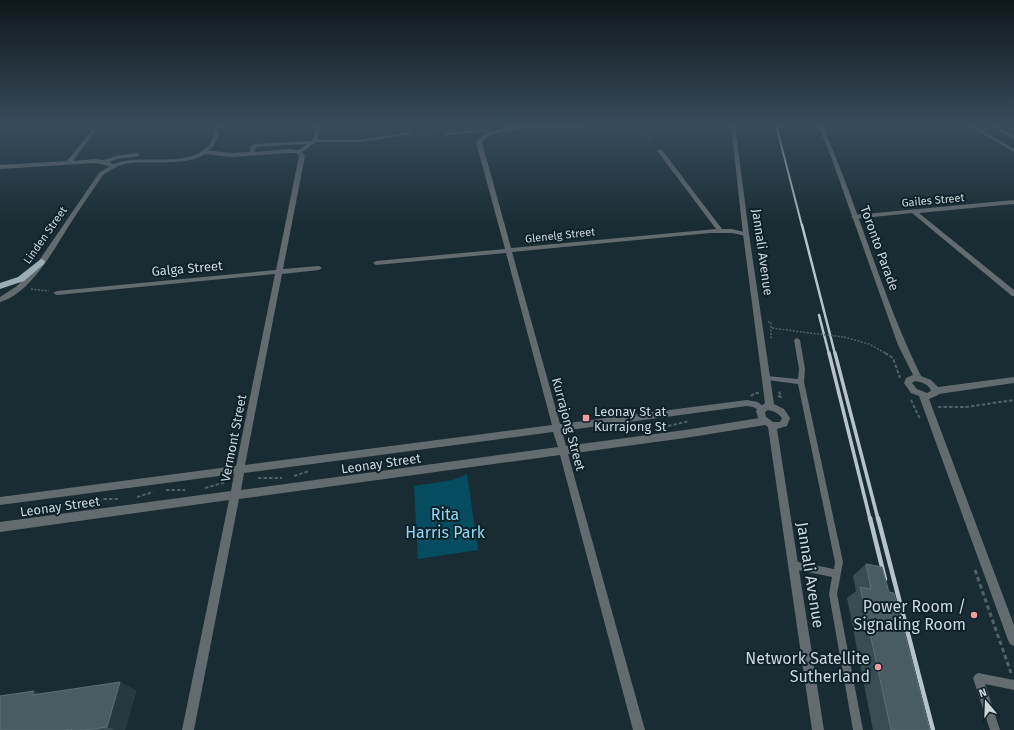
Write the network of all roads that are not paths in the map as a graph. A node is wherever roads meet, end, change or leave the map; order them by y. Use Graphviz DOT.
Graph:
graph roads {
  1 [pos="70,159"];
  2 [pos="113,159"];
  3 [pos="168,159"];
  4 [pos="301,159"];
  5 [pos="484,159"];
  6 [pos="666,159"];
  7 [pos="737,159"];
  8 [pos="835,159"];
  9 [pos="68,162"];
  10 [pos="105,162"];
  11 [pos="113,166"];
  12 [pos="0,167"];
  13 [pos="1014,202"];
  14 [pos="914,212"];
  15 [pos="854,217"];
  16 [pos="720,230"];
  17 [pos="746,234"];
  18 [pos="509,250"];
  19 [pos="41,262"];
  20 [pos="376,263"];
  21 [pos="319,268"];
  22 [pos="278,272"];
  23 [pos="0,286"];
  24 [pos="57,292"];
  25 [pos="1014,294"];
  26 [pos="0,300"];
  27 [pos="797,340"];
  28 [pos="767,378"];
  29 [pos="918,378"];
  30 [pos="1014,380"];
  31 [pos="801,382"];
  32 [pos="935,391"];
  33 [pos="923,395"];
  34 [pos="766,408"];
  35 [pos="768,423"];
  36 [pos="556,428"];
  37 [pos="562,451"];
  38 [pos="240,471"];
  39 [pos="234,496"];
  40 [pos="0,501"];
  41 [pos="0,527"];
  42 [pos="793,565"];
  43 [pos="837,574"];
  44 [pos="1014,640"];
  45 [pos="1014,685"];
  46 [pos="188,730"];
  47 [pos="639,730"];
  48 [pos="818,730"];
  49 [pos="858,730"];
  50 [pos="995,730"];
  1 -- 9 [label="street"];
  2 -- 10 [label="street"];
  3 -- 11 [label="street"];
  4 -- 22 [label="street, Vermont Street"];
  5 -- 18 [label="street, Kurrajong Street"];
  6 -- 16 [label="street"];
  7 -- 17 [label="street, Jannali Avenue"];
  8 -- 15 [label="street, Toronto Parade"];
  9 -- 10 [label="street"];
  9 -- 12 [label="street"];
  10 -- 11 [label="street"];
  11 -- 19 [label="street, Linden Street"];
  13 -- 14 [label="street, Gailes Street"];
  14 -- 15 [label="street, Gailes Street"];
  14 -- 25 [label="street"];
  15 -- 29 [label="street, Toronto Parade"];
  16 -- 17 [label="street, Glenelg Street"];
  16 -- 18 [label="street, Glenelg Street"];
  17 -- 28 [label="street, Jannali Avenue"];
  18 -- 20 [label="street, Glenelg Street"];
  18 -- 36 [label="street, Kurrajong Street"];
  19 -- 23 [label="main road"];
  19 -- 26 [label="street, Linden Street"];
  21 -- 22 [label="street, Galga Street"];
  22 -- 24 [label="street, Galga Street"];
  22 -- 38 [label="street, Vermont Street"];
  27 -- 31 [label="lane"];
  28 -- 31 [label="lane"];
  28 -- 34 [label="street, Jannali Avenue"];
  29 -- 32 [label="street"];
  29 -- 33 [label="street"];
  30 -- 32 [label="street"];
  31 -- 43 [label="lane"];
  32 -- 33 [label="street"];
  33 -- 44 [label="street"];
  34 -- 35 [label="street, Jannali Avenue"];
  34 -- 35 [label="street"];
  34 -- 36 [label="street, Leonay Street"];
  35 -- 37 [label="street, Leonay Street"];
  35 -- 42 [label="street, Jannali Avenue"];
  36 -- 37 [label="street, Kurrajong Street"];
  36 -- 38 [label="street, Leonay Street"];
  37 -- 39 [label="street, Leonay Street"];
  37 -- 47 [label="street, Kurrajong Street"];
  38 -- 39 [label="street, Vermont Street"];
  38 -- 40 [label="street, Leonay Street"];
  39 -- 41 [label="street, Leonay Street"];
  39 -- 46 [label="street, Vermont Street"];
  42 -- 43 [label="lane"];
  42 -- 48 [label="street, Jannali Avenue"];
  43 -- 49 [label="lane"];
  45 -- 50 [label="lane"];
}
